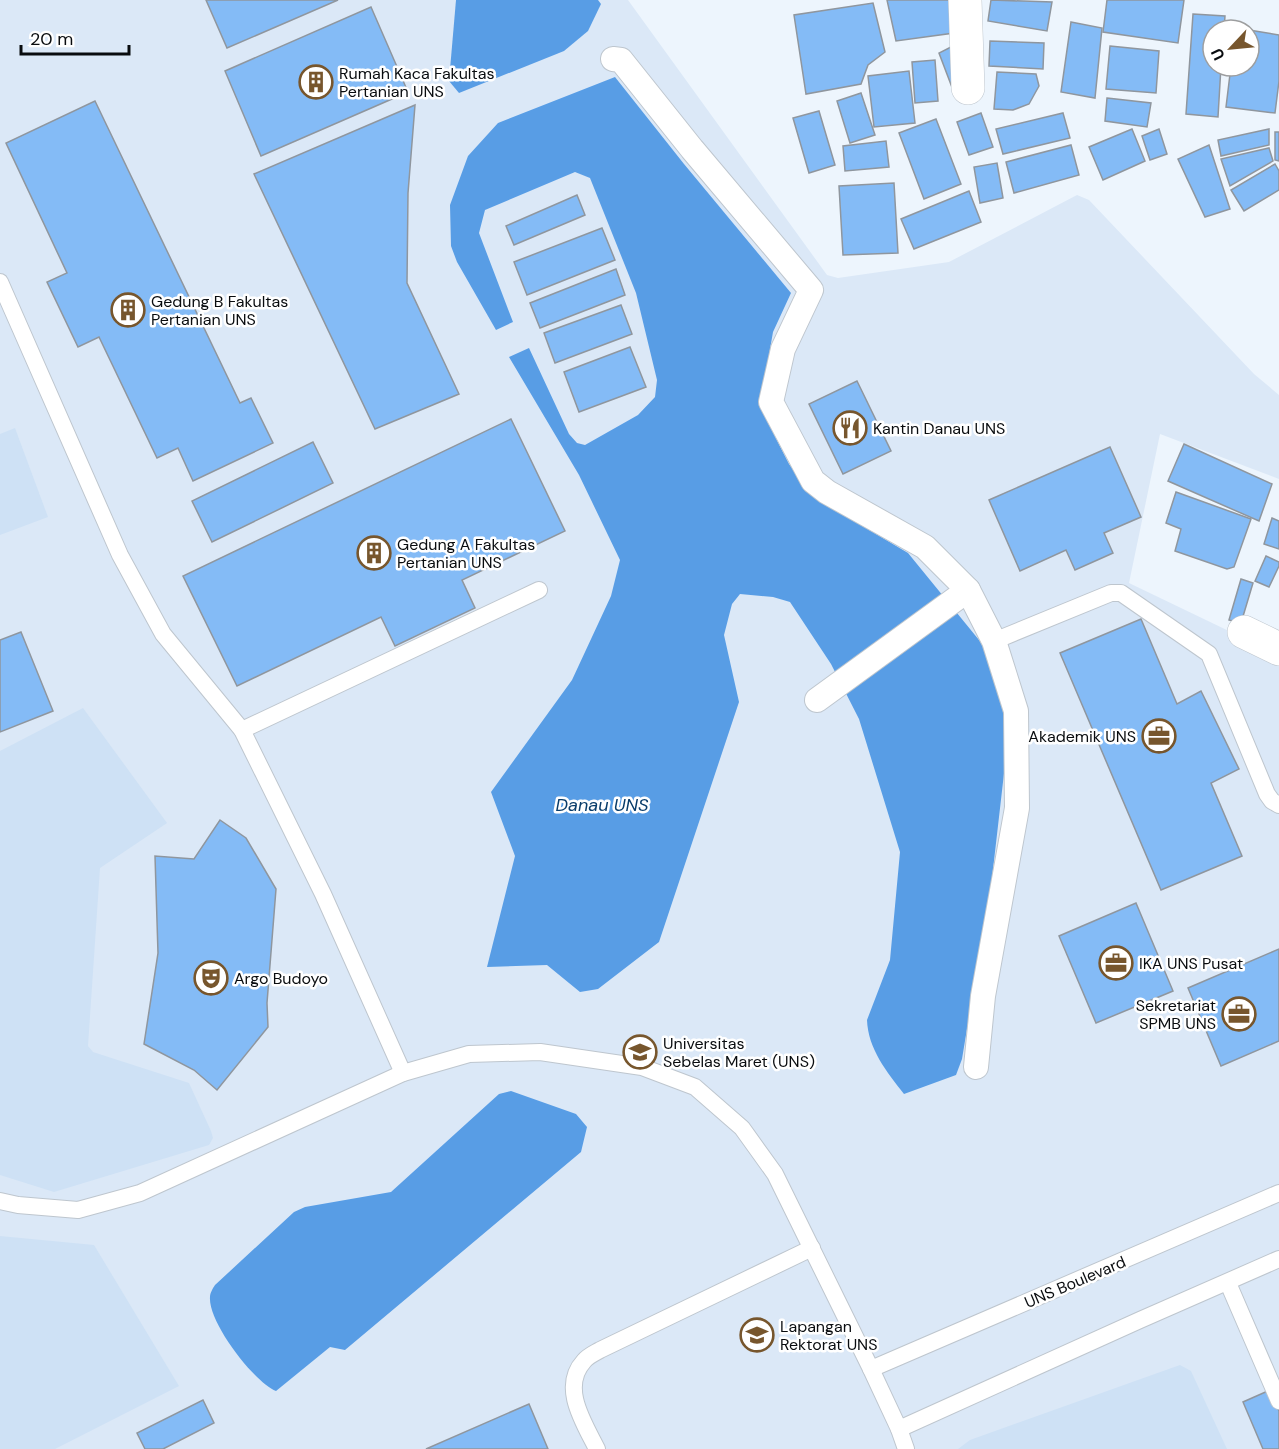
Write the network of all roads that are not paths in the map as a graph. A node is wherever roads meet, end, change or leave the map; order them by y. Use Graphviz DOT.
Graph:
graph roads {
  1 [pos="964,0"];
  2 [pos="613,59"];
  3 [pos="968,88"];
  4 [pos="0,282"];
  5 [pos="539,590"];
  6 [pos="968,590"];
  7 [pos="1244,632"];
  8 [pos="994,641"];
  9 [pos="1279,649"];
  10 [pos="817,700"];
  11 [pos="242,730"];
  12 [pos="1279,805"];
  13 [pos="976,1067"];
  14 [pos="403,1073"];
  15 [pos="1279,1193"];
  16 [pos="0,1201"];
  17 [pos="812,1248"];
  18 [pos="1279,1259"];
  19 [pos="1228,1283"];
  20 [pos="871,1369"];
  21 [pos="1279,1401"];
  22 [pos="899,1429"];
  23 [pos="597,1449"];
  24 [pos="906,1449"];
  1 -- 3 [label="street"];
  2 -- 6 [label="street"];
  4 -- 11 [label="lane"];
  5 -- 11 [label="lane"];
  6 -- 8 [label="street"];
  6 -- 10 [label="street"];
  7 -- 9 [label="street"];
  8 -- 12 [label="lane"];
  8 -- 13 [label="street"];
  11 -- 14 [label="lane"];
  14 -- 16 [label="lane"];
  14 -- 17 [label="lane"];
  15 -- 20 [label="lane, UNS Boulevard"];
  17 -- 20 [label="lane"];
  17 -- 23 [label="lane"];
  18 -- 19 [label="lane"];
  19 -- 21 [label="lane"];
  19 -- 22 [label="lane"];
  20 -- 22 [label="lane"];
  22 -- 24 [label="lane"];
}
